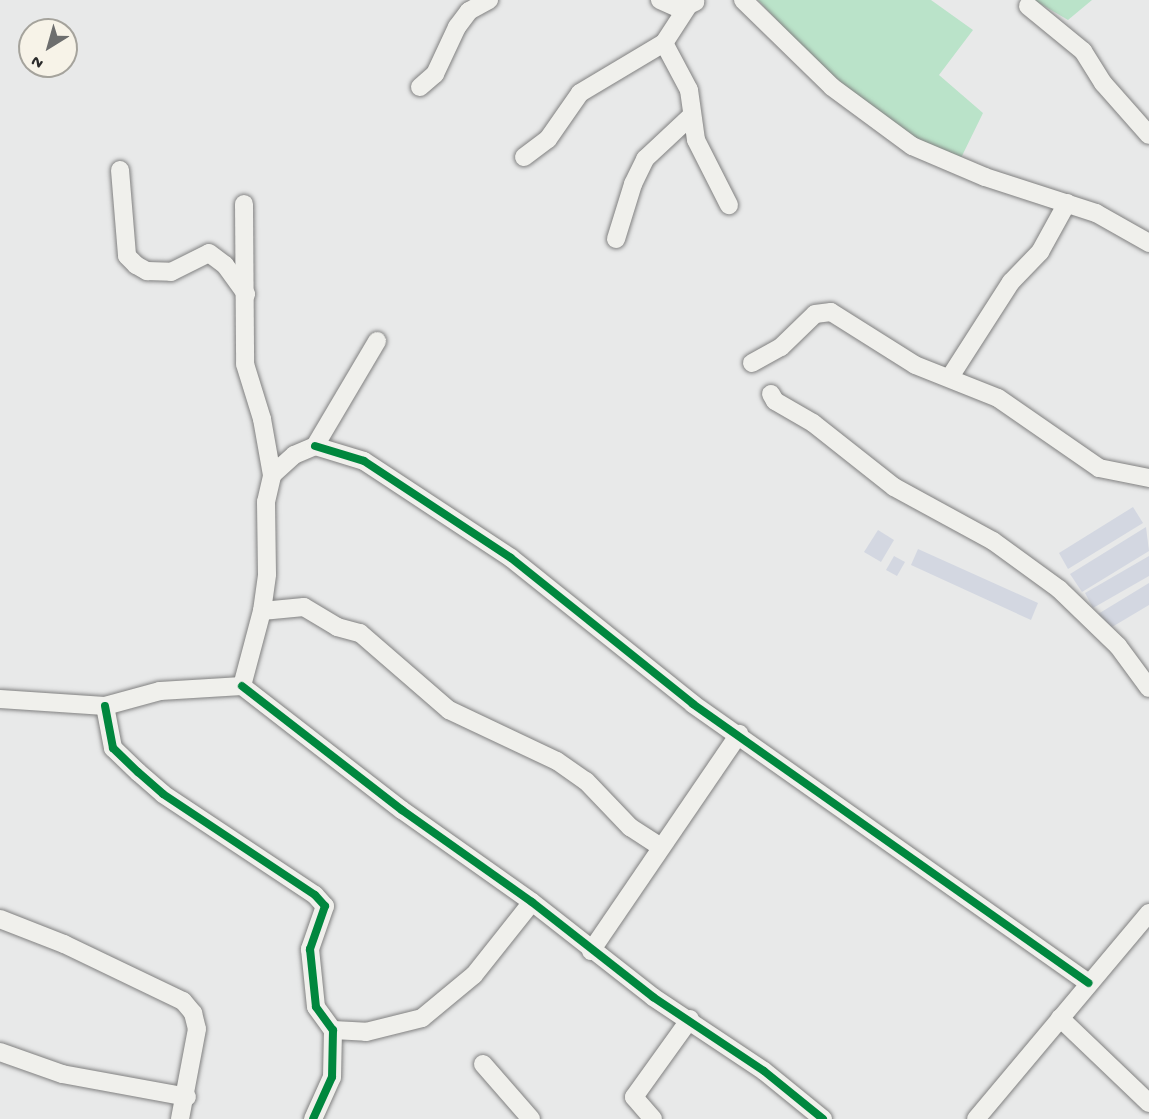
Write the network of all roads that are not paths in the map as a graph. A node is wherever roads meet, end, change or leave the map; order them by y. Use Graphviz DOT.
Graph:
graph roads {
  1 [pos="489,0"];
  2 [pos="660,0"];
  3 [pos="743,0"];
  4 [pos="693,3"];
  5 [pos="1028,6"];
  6 [pos="664,42"];
  7 [pos="420,87"];
  8 [pos="691,116"];
  9 [pos="1149,135"];
  10 [pos="524,158"];
  11 [pos="120,170"];
  12 [pos="1067,203"];
  13 [pos="244,204"];
  14 [pos="729,206"];
  15 [pos="616,239"];
  16 [pos="1149,243"];
  17 [pos="246,294"];
  18 [pos="377,341"];
  19 [pos="752,363"];
  20 [pos="950,377"];
  21 [pos="771,394"];
  22 [pos="315,446"];
  23 [pos="272,475"];
  24 [pos="1149,478"];
  25 [pos="262,611"];
  26 [pos="1147,683"];
  27 [pos="242,686"];
  28 [pos="0,699"];
  29 [pos="105,706"];
  30 [pos="739,734"];
  31 [pos="661,847"];
  32 [pos="532,902"];
  33 [pos="1149,913"];
  34 [pos="0,919"];
  35 [pos="591,951"];
  36 [pos="1089,983"];
  37 [pos="1060,1018"];
  38 [pos="690,1019"];
  39 [pos="333,1030"];
  40 [pos="0,1052"];
  41 [pos="483,1064"];
  42 [pos="187,1098"];
  43 [pos="1149,1103"];
  44 [pos="983,1117"];
  45 [pos="180,1119"];
  46 [pos="313,1119"];
  47 [pos="531,1119"];
  48 [pos="653,1119"];
  49 [pos="823,1119"];
  1 -- 7 [label="street"];
  2 -- 4 [label="street"];
  3 -- 12 [label="street"];
  4 -- 6 [label="street"];
  5 -- 9 [label="street"];
  6 -- 8 [label="street"];
  6 -- 10 [label="street"];
  8 -- 14 [label="street"];
  8 -- 15 [label="street"];
  11 -- 17 [label="street"];
  12 -- 16 [label="street"];
  12 -- 20 [label="street"];
  13 -- 17 [label="street"];
  17 -- 23 [label="street"];
  18 -- 22 [label="street"];
  19 -- 20 [label="street"];
  20 -- 24 [label="street"];
  21 -- 26 [label="street"];
  22 -- 23 [label="street"];
  22 -- 30 [label="street"];
  23 -- 25 [label="street"];
  25 -- 27 [label="street"];
  25 -- 31 [label="street"];
  27 -- 29 [label="street"];
  27 -- 32 [label="street"];
  28 -- 29 [label="street"];
  29 -- 39 [label="street"];
  30 -- 31 [label="street"];
  30 -- 36 [label="street"];
  31 -- 35 [label="street"];
  32 -- 35 [label="street"];
  32 -- 39 [label="street"];
  33 -- 36 [label="street"];
  34 -- 42 [label="street"];
  35 -- 38 [label="street"];
  36 -- 37 [label="street"];
  37 -- 43 [label="street"];
  37 -- 44 [label="street"];
  38 -- 48 [label="street"];
  38 -- 49 [label="street"];
  39 -- 46 [label="street"];
  40 -- 42 [label="street"];
  41 -- 47 [label="street"];
  42 -- 45 [label="street"];
}
